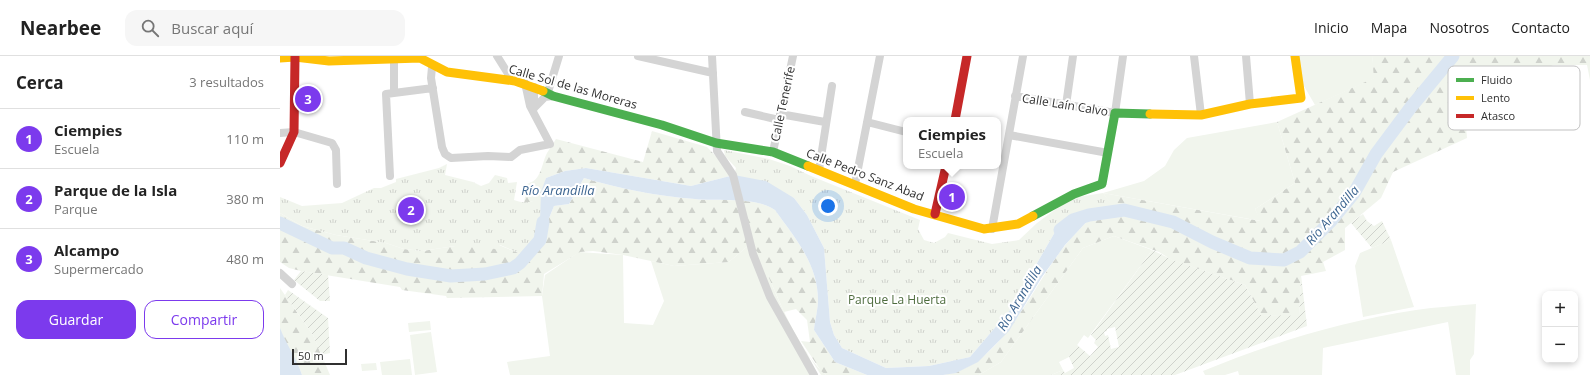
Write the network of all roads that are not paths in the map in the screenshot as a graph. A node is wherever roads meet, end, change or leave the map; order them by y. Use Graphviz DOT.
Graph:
graph roads {
  1 [pos="497,56"];
  2 [pos="559,56"];
  3 [pos="638,56"];
  4 [pos="712,56"];
  5 [pos="793,56"];
  6 [pos="880,56"];
  7 [pos="967,56"];
  8 [pos="1023,56"];
  9 [pos="1073,56"];
  10 [pos="1123,56"];
  11 [pos="1194,56"];
  12 [pos="1246,56"];
  13 [pos="1295,56"];
  14 [pos="295,57"];
  15 [pos="280,58"];
  16 [pos="394,58"];
  17 [pos="503,64"];
  18 [pos="432,67"];
  19 [pos="712,73"];
  20 [pos="496,78"];
  21 [pos="512,80"];
  22 [pos="529,85"];
  23 [pos="832,86"];
  24 [pos="433,88"];
  25 [pos="394,91"];
  26 [pos="551,94"];
  27 [pos="1015,96"];
  28 [pos="1250,104"];
  29 [pos="1066,105"];
  30 [pos="534,110"];
  31 [pos="745,112"];
  32 [pos="1115,113"];
  33 [pos="1201,115"];
  34 [pos="780,117"];
  35 [pos="956,117"];
  36 [pos="825,122"];
  37 [pos="867,122"];
  38 [pos="903,131"];
  39 [pos="294,132"];
  40 [pos="280,133"];
  41 [pos="1009,133"];
  42 [pos="716,143"];
  43 [pos="1108,151"];
  44 [pos="773,152"];
  45 [pos="280,163"];
  46 [pos="945,169"];
  47 [pos="819,170"];
  48 [pos="390,176"];
  49 [pos="337,184"];
  50 [pos="855,184"];
  51 [pos="935,214"];
  52 [pos="992,229"];
  53 [pos="280,273"];
  54 [pos="292,284"];
  55 [pos="814,375"];
  1 -- 17 [label="street"];
  2 -- 26 [label="street"];
  3 -- 19 [label="street"];
  4 -- 19 [label="street"];
  5 -- 34 [label="street, Calle Tenerife"];
  6 -- 37 [label="street"];
  7 -- 35 [label="street"];
  8 -- 27 [label="street"];
  9 -- 29 [label="street"];
  10 -- 32 [label="street"];
  11 -- 33 [label="street"];
  12 -- 28 [label="street"];
  13 -- 28 [label="street"];
  14 -- 15 [label="street"];
  14 -- 16 [label="street"];
  14 -- 39 [label="street"];
  16 -- 18 [label="street, Calle Sol de las Moreras"];
  16 -- 25 [label="street"];
  17 -- 20 [label="street"];
  17 -- 21 [label="street"];
  18 -- 20 [label="street, Calle Sol de las Moreras"];
  18 -- 24 [label="street"];
  19 -- 42 [label="street"];
  20 -- 21 [label="street, Calle Sol de las Moreras"];
  21 -- 22 [label="street, Calle Sol de las Moreras"];
  22 -- 26 [label="street, Calle Sol de las Moreras"];
  22 -- 30 [label="street"];
  23 -- 36 [label="street"];
  24 -- 25 [label="street"];
  24 -- 30 [label="street"];
  25 -- 48 [label="street"];
  26 -- 30 [label="street"];
  26 -- 42 [label="street, Calle Sol de las Moreras"];
  27 -- 29 [label="street, Calle Laín Calvo"];
  27 -- 41 [label="street"];
  28 -- 33 [label="street"];
  29 -- 32 [label="street, Calle Laín Calvo"];
  31 -- 34 [label="street"];
  32 -- 33 [label="street"];
  32 -- 43 [label="street, Calle Pedro Sanz Abad"];
  34 -- 36 [label="street"];
  34 -- 44 [label="street, Calle Tenerife"];
  36 -- 47 [label="street"];
  37 -- 38 [label="street"];
  37 -- 50 [label="street"];
  39 -- 40 [label="street"];
  39 -- 45 [label="street"];
  39 -- 49 [label="street"];
  41 -- 43 [label="street"];
  41 -- 52 [label="street"];
  42 -- 44 [label="street, Calle Pedro Sanz Abad"];
  42 -- 55 [label="street"];
  43 -- 52 [label="street, Calle Pedro Sanz Abad"];
  44 -- 47 [label="street, Calle Pedro Sanz Abad"];
  46 -- 51 [label="street"];
  47 -- 50 [label="street, Calle Pedro Sanz Abad"];
  50 -- 51 [label="street, Calle Pedro Sanz Abad"];
  51 -- 52 [label="street, Calle Pedro Sanz Abad"];
  53 -- 54 [label="street"];
}
